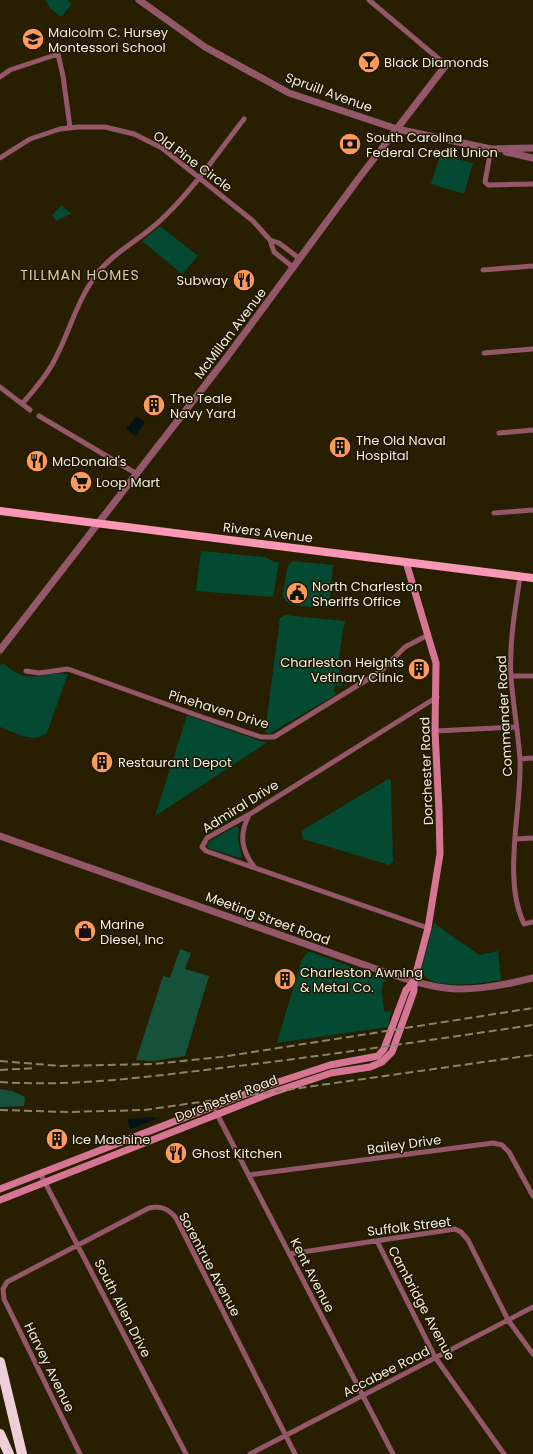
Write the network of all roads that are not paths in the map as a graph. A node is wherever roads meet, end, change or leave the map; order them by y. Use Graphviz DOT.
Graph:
graph roads {
  1 [pos="139,0"];
  2 [pos="369,0"];
  3 [pos="446,65"];
  4 [pos="0,77"];
  5 [pos="244,119"];
  6 [pos="70,128"];
  7 [pos="397,129"];
  8 [pos="533,148"];
  9 [pos="492,149"];
  10 [pos="0,158"];
  11 [pos="533,158"];
  12 [pos="199,176"];
  13 [pos="533,184"];
  14 [pos="270,240"];
  15 [pos="300,259"];
  16 [pos="533,266"];
  17 [pos="294,268"];
  18 [pos="483,270"];
  19 [pos="533,349"];
  20 [pos="484,353"];
  21 [pos="0,387"];
  22 [pos="22,404"];
  23 [pos="30,410"];
  24 [pos="39,416"];
  25 [pos="533,430"];
  26 [pos="499,433"];
  27 [pos="137,474"];
  28 [pos="533,510"];
  29 [pos="0,511"];
  30 [pos="494,513"];
  31 [pos="98,523"];
  32 [pos="406,562"];
  33 [pos="520,577"];
  34 [pos="533,578"];
  35 [pos="428,635"];
  36 [pos="0,650"];
  37 [pos="26,671"];
  38 [pos="511,676"];
  39 [pos="533,676"];
  40 [pos="436,697"];
  41 [pos="516,727"];
  42 [pos="435,731"];
  43 [pos="533,758"];
  44 [pos="520,759"];
  45 [pos="250,814"];
  46 [pos="0,836"];
  47 [pos="533,838"];
  48 [pos="516,839"];
  49 [pos="255,868"];
  50 [pos="533,922"];
  51 [pos="428,928"];
  52 [pos="533,978"];
  53 [pos="414,981"];
  54 [pos="213,1106"];
  55 [pos="217,1114"];
  56 [pos="40,1173"];
  57 [pos="249,1176"];
  58 [pos="45,1182"];
  59 [pos="0,1189"];
  60 [pos="533,1196"];
  61 [pos="0,1200"];
  62 [pos="377,1241"];
  63 [pos="78,1246"];
  64 [pos="289,1254"];
  65 [pos="3,1289"];
  66 [pos="533,1307"];
  67 [pos="508,1320"];
  68 [pos="533,1354"];
  69 [pos="435,1357"];
  70 [pos="0,1362"];
  71 [pos="363,1395"];
  72 [pos="0,1434"];
  73 [pos="285,1436"];
  74 [pos="9,1454"];
  75 [pos="22,1454"];
  76 [pos="80,1454"];
  77 [pos="186,1454"];
  78 [pos="250,1454"];
  79 [pos="294,1454"];
  80 [pos="393,1454"];
  81 [pos="504,1454"];
  1 -- 7 [label="street, Spruill Avenue"];
  2 -- 3 [label="street"];
  3 -- 7 [label="street, McMillan Avenue"];
  4 -- 6 [label="street"];
  5 -- 12 [label="street"];
  6 -- 10 [label="street, Old Pine Circle"];
  6 -- 12 [label="street, Old Pine Circle"];
  7 -- 9 [label="street, Spruill Avenue"];
  7 -- 15 [label="street, McMillan Avenue"];
  8 -- 9 [label="street, Spruill Avenue"];
  9 -- 11 [label="street"];
  9 -- 13 [label="street"];
  12 -- 14 [label="street, Old Pine Circle"];
  12 -- 22 [label="street"];
  14 -- 15 [label="street, Old Pine Circle"];
  14 -- 17 [label="street, Old Pine Circle"];
  15 -- 17 [label="street, McMillan Avenue"];
  16 -- 18 [label="street"];
  17 -- 27 [label="street, McMillan Avenue"];
  19 -- 20 [label="street"];
  21 -- 22 [label="street"];
  22 -- 23 [label="street"];
  24 -- 27 [label="street"];
  25 -- 26 [label="street"];
  27 -- 31 [label="street, McMillan Avenue"];
  28 -- 30 [label="street"];
  29 -- 31 [label="main road, Rivers Avenue"];
  31 -- 32 [label="main road, Rivers Avenue"];
  31 -- 36 [label="street, McMillan Avenue"];
  32 -- 33 [label="main road, Rivers Avenue"];
  32 -- 35 [label="main road, Dorchester Road"];
  33 -- 34 [label="main road, Rivers Avenue"];
  33 -- 38 [label="street, Commander Road"];
  35 -- 37 [label="street, Pinehaven Drive"];
  35 -- 40 [label="main road, Dorchester Road"];
  38 -- 39 [label="street"];
  38 -- 41 [label="street, Commander Road"];
  40 -- 42 [label="main road, Dorchester Road"];
  40 -- 45 [label="street, Admiral Drive"];
  41 -- 42 [label="street"];
  41 -- 44 [label="street, Commander Road"];
  42 -- 51 [label="main road, Dorchester Road"];
  43 -- 44 [label="street"];
  44 -- 48 [label="street, Commander Road"];
  45 -- 49 [label="street"];
  45 -- 49 [label="street, Admiral Drive"];
  46 -- 53 [label="street, Meeting Street Road"];
  47 -- 48 [label="street"];
  48 -- 50 [label="street, Commander Road"];
  49 -- 51 [label="street, Admiral Drive"];
  51 -- 53 [label="main road, Dorchester Road"];
  52 -- 53 [label="street, Meeting Street Road"];
  53 -- 54 [label="main road, Dorchester Road"];
  53 -- 55 [label="main road, Dorchester Road"];
  54 -- 55 [label="street, Kent Avenue"];
  54 -- 56 [label="main road, Dorchester Road"];
  55 -- 57 [label="street, Kent Avenue"];
  55 -- 58 [label="main road, Dorchester Road"];
  56 -- 58 [label="street, South Allen Drive"];
  56 -- 59 [label="main road, Dorchester Road"];
  57 -- 60 [label="street, Bailey Drive"];
  57 -- 64 [label="street, Kent Avenue"];
  58 -- 61 [label="main road, Dorchester Road"];
  58 -- 63 [label="street, South Allen Drive"];
  62 -- 64 [label="street, Suffolk Street"];
  62 -- 67 [label="street, Suffolk Street"];
  62 -- 69 [label="street, Cambridge Avenue"];
  63 -- 65 [label="street, Sorentrue Avenue"];
  63 -- 73 [label="street, Sorentrue Avenue"];
  63 -- 77 [label="street, South Allen Drive"];
  64 -- 71 [label="street, Kent Avenue"];
  65 -- 76 [label="street, Harvey Avenue"];
  66 -- 67 [label="street, Accabee Road"];
  67 -- 68 [label="street, Suffolk Street"];
  67 -- 69 [label="street, Accabee Road"];
  69 -- 71 [label="street, Accabee Road"];
  69 -- 81 [label="street, Cambridge Avenue"];
  70 -- 75 [label="highway"];
  71 -- 73 [label="street, Accabee Road"];
  71 -- 80 [label="street, Kent Avenue"];
  72 -- 74 [label="highway"];
  73 -- 78 [label="street, Accabee Road"];
  73 -- 79 [label="street, Sorentrue Avenue"];
}
